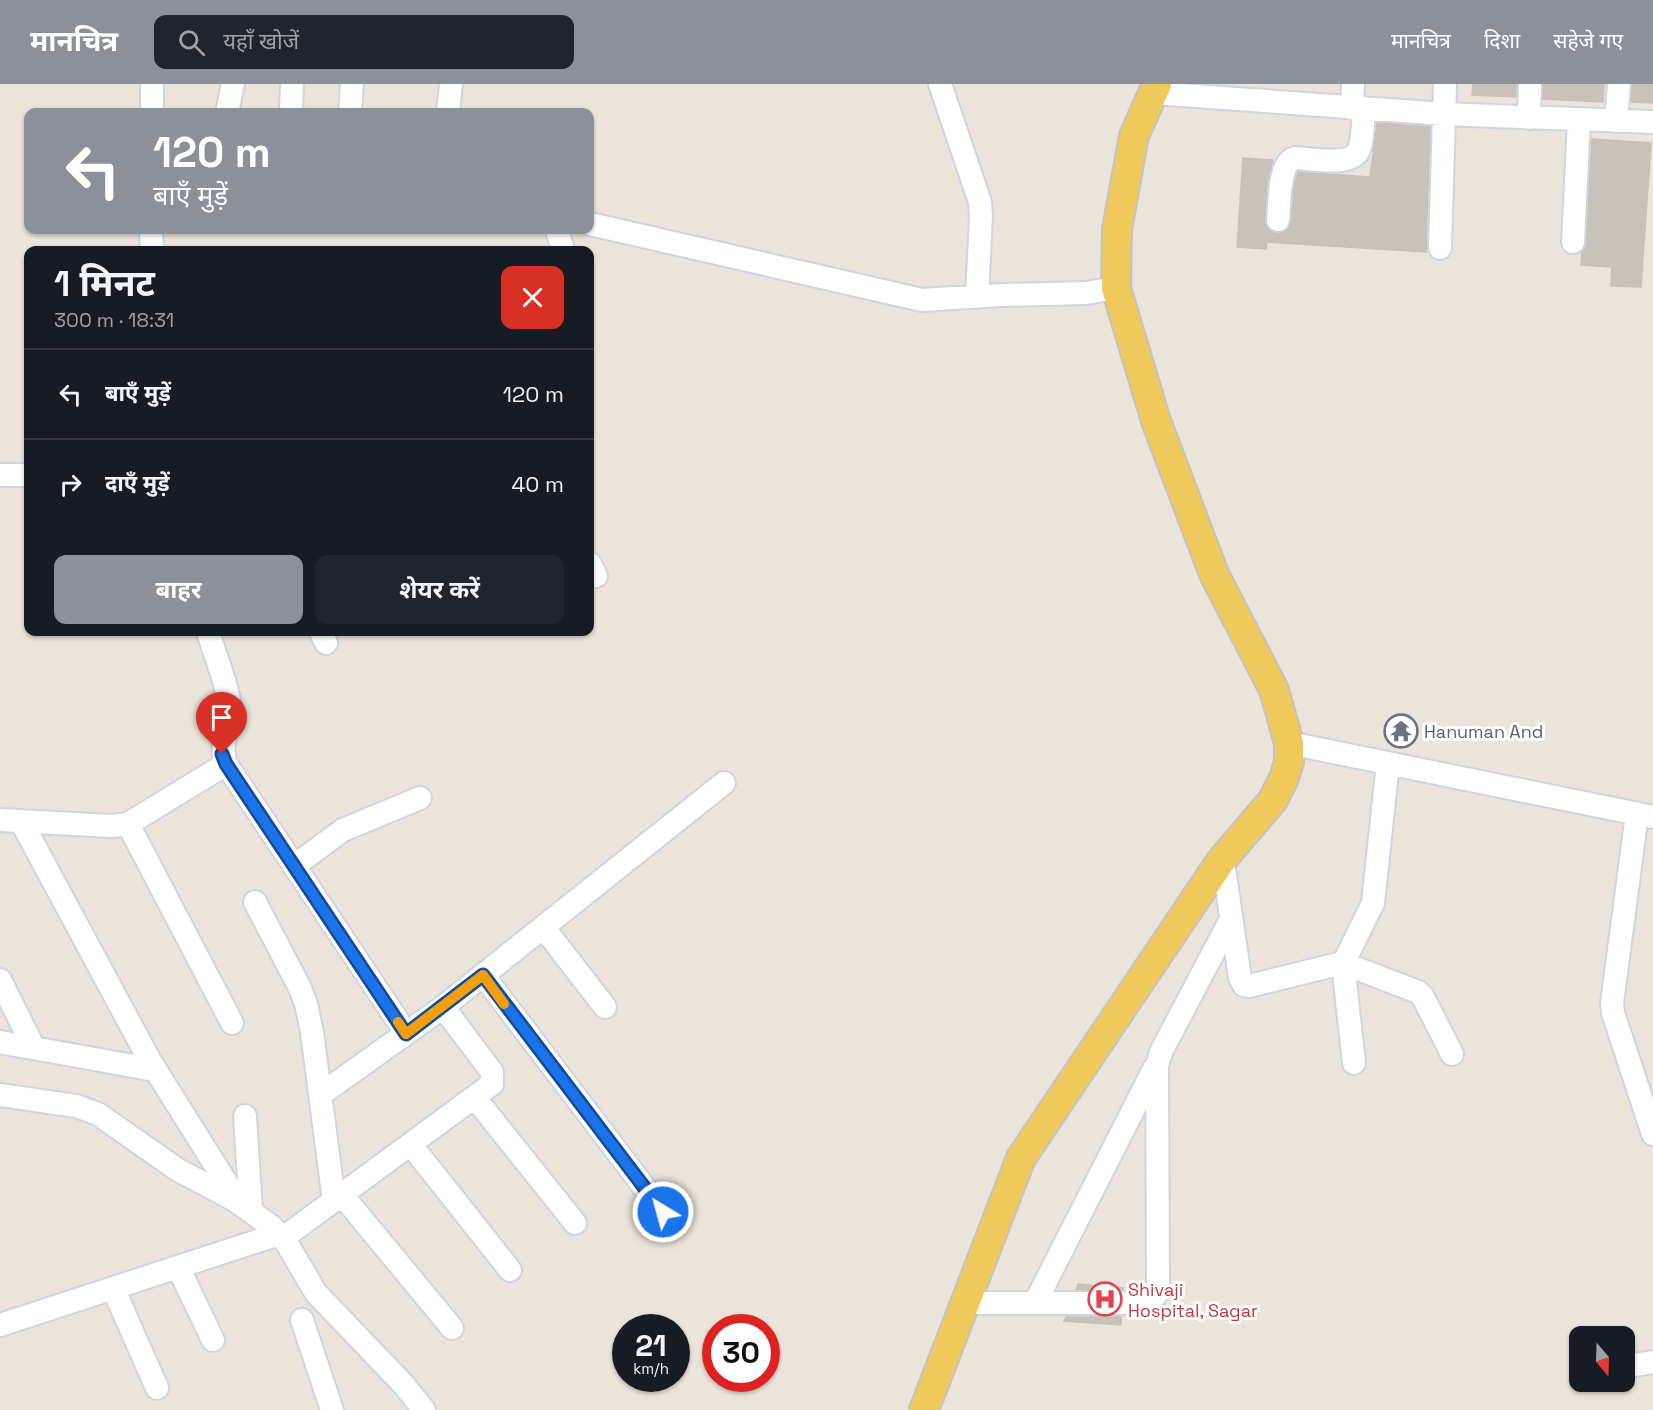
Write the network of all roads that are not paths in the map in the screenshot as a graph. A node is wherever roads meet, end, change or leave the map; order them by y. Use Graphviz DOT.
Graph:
graph roads {
  1 [pos="233,84"];
  2 [pos="292,84"];
  3 [pos="352,84"];
  4 [pos="451,84"];
  5 [pos="940,84"];
  6 [pos="1353,84"];
  7 [pos="1445,84"];
  8 [pos="1530,84"];
  9 [pos="1619,84"];
  10 [pos="1155,88"];
  11 [pos="228,108"];
  12 [pos="291,108"];
  13 [pos="350,108"];
  14 [pos="448,108"];
  15 [pos="1358,108"];
  16 [pos="1444,114"];
  17 [pos="1529,118"];
  18 [pos="1579,121"];
  19 [pos="1616,122"];
  20 [pos="1653,122"];
  21 [pos="1278,220"];
  22 [pos="594,225"];
  23 [pos="1573,242"];
  24 [pos="1440,248"];
  25 [pos="1116,288"];
  26 [pos="977,297"];
  27 [pos="0,475"];
  28 [pos="24,475"];
  29 [pos="209,636"];
  30 [pos="1289,743"];
  31 [pos="1388,763"];
  32 [pos="226,764"];
  33 [pos="724,783"];
  34 [pos="420,798"];
  35 [pos="1645,816"];
  36 [pos="11,821"];
  37 [pos="128,824"];
  38 [pos="1223,861"];
  39 [pos="294,866"];
  40 [pos="255,902"];
  41 [pos="1231,919"];
  42 [pos="543,927"];
  43 [pos="1343,964"];
  44 [pos="483,975"];
  45 [pos="0,980"];
  46 [pos="443,1007"];
  47 [pos="605,1007"];
  48 [pos="232,1023"];
  49 [pos="406,1034"];
  50 [pos="0,1042"];
  51 [pos="34,1048"];
  52 [pos="1452,1054"];
  53 [pos="1160,1057"];
  54 [pos="1354,1063"];
  55 [pos="155,1070"];
  56 [pos="0,1095"];
  57 [pos="320,1095"];
  58 [pos="475,1098"];
  59 [pos="245,1116"];
  60 [pos="1653,1134"];
  61 [pos="411,1145"];
  62 [pos="338,1198"];
  63 [pos="246,1208"];
  64 [pos="663,1212"];
  65 [pos="575,1223"];
  66 [pos="281,1236"];
  67 [pos="178,1267"];
  68 [pos="510,1270"];
  69 [pos="113,1288"];
  70 [pos="965,1303"];
  71 [pos="1035,1303"];
  72 [pos="302,1320"];
  73 [pos="0,1325"];
  74 [pos="453,1328"];
  75 [pos="213,1340"];
  76 [pos="1653,1362"];
  77 [pos="1635,1365"];
  78 [pos="157,1388"];
  79 [pos="332,1410"];
  80 [pos="424,1410"];
  81 [pos="924,1410"];
  1 -- 11 [label="street"];
  2 -- 12 [label="street"];
  3 -- 13 [label="street"];
  4 -- 14 [label="street"];
  5 -- 26 [label="street"];
  6 -- 15 [label="street"];
  7 -- 16 [label="street"];
  8 -- 17 [label="street"];
  9 -- 19 [label="street"];
  10 -- 15 [label="street"];
  10 -- 25 [label="main road"];
  15 -- 16 [label="street"];
  15 -- 21 [label="street"];
  16 -- 17 [label="street"];
  16 -- 24 [label="street"];
  17 -- 18 [label="street"];
  18 -- 19 [label="street"];
  18 -- 23 [label="street"];
  19 -- 20 [label="street"];
  22 -- 26 [label="street"];
  25 -- 26 [label="street"];
  25 -- 30 [label="main road"];
  27 -- 28 [label="street"];
  29 -- 32 [label="street"];
  30 -- 31 [label="street"];
  30 -- 38 [label="main road"];
  31 -- 35 [label="street"];
  31 -- 43 [label="street"];
  32 -- 37 [label="street"];
  32 -- 39 [label="street"];
  33 -- 42 [label="street"];
  34 -- 39 [label="street"];
  35 -- 60 [label="street"];
  36 -- 37 [label="street"];
  36 -- 55 [label="street"];
  37 -- 48 [label="street"];
  38 -- 41 [label="street"];
  38 -- 70 [label="main road"];
  39 -- 49 [label="street"];
  40 -- 57 [label="street"];
  41 -- 43 [label="street"];
  41 -- 53 [label="street"];
  42 -- 44 [label="street"];
  42 -- 47 [label="street"];
  43 -- 52 [label="street"];
  43 -- 54 [label="street"];
  44 -- 46 [label="street"];
  44 -- 64 [label="street"];
  45 -- 51 [label="street"];
  46 -- 49 [label="street"];
  46 -- 58 [label="street"];
  49 -- 57 [label="street"];
  50 -- 51 [label="street"];
  51 -- 55 [label="street"];
  53 -- 71 [label="street"];
  53 -- 71 [label="street"];
  55 -- 63 [label="street"];
  56 -- 63 [label="street"];
  57 -- 62 [label="street"];
  58 -- 61 [label="street"];
  58 -- 65 [label="street"];
  59 -- 63 [label="street"];
  61 -- 62 [label="street"];
  61 -- 68 [label="street"];
  62 -- 66 [label="street"];
  62 -- 74 [label="street"];
  63 -- 66 [label="street"];
  66 -- 67 [label="street"];
  66 -- 80 [label="street"];
  67 -- 69 [label="street"];
  67 -- 75 [label="street"];
  69 -- 73 [label="street"];
  69 -- 78 [label="street"];
  70 -- 71 [label="street"];
  70 -- 81 [label="main road"];
  72 -- 79 [label="street"];
  76 -- 77 [label="street"];
}
